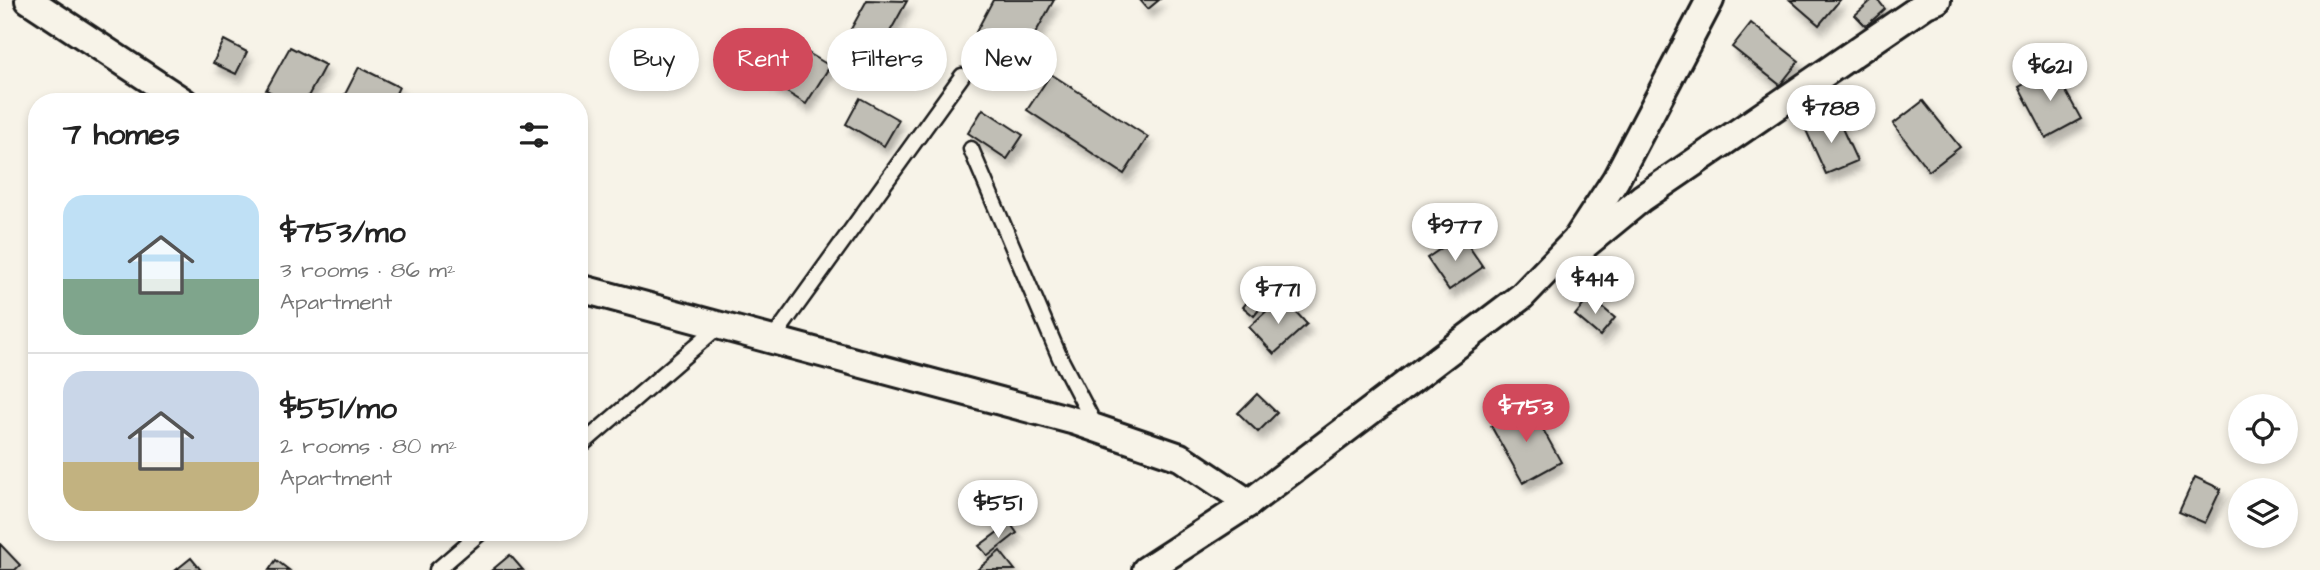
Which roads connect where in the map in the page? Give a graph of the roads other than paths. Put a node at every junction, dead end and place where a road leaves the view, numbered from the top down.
1 (29, 0) edge
2 (1710, 0) edge
3 (1937, 0) edge
4 (961, 77) edge
5 (170, 93) edge
6 (971, 149) dead end
7 (1616, 179) junction
8 (1642, 198) junction
9 (588, 290) edge
10 (1522, 296) junction
11 (719, 326) junction
12 (772, 340) junction
13 (1097, 428) junction
14 (588, 439) edge
15 (1249, 503) junction
16 (471, 541) edge
17 (438, 570) edge
18 (1146, 570) edge

1 - 5 street
2 - 7 street
3 - 8 street
4 - 12 lane
6 - 13 lane
7 - 8 street
7 - 10 street
8 - 10 street
9 - 11 street
10 - 15 street
11 - 12 street
11 - 14 lane
12 - 13 street
13 - 15 street
15 - 18 street
16 - 17 lane

